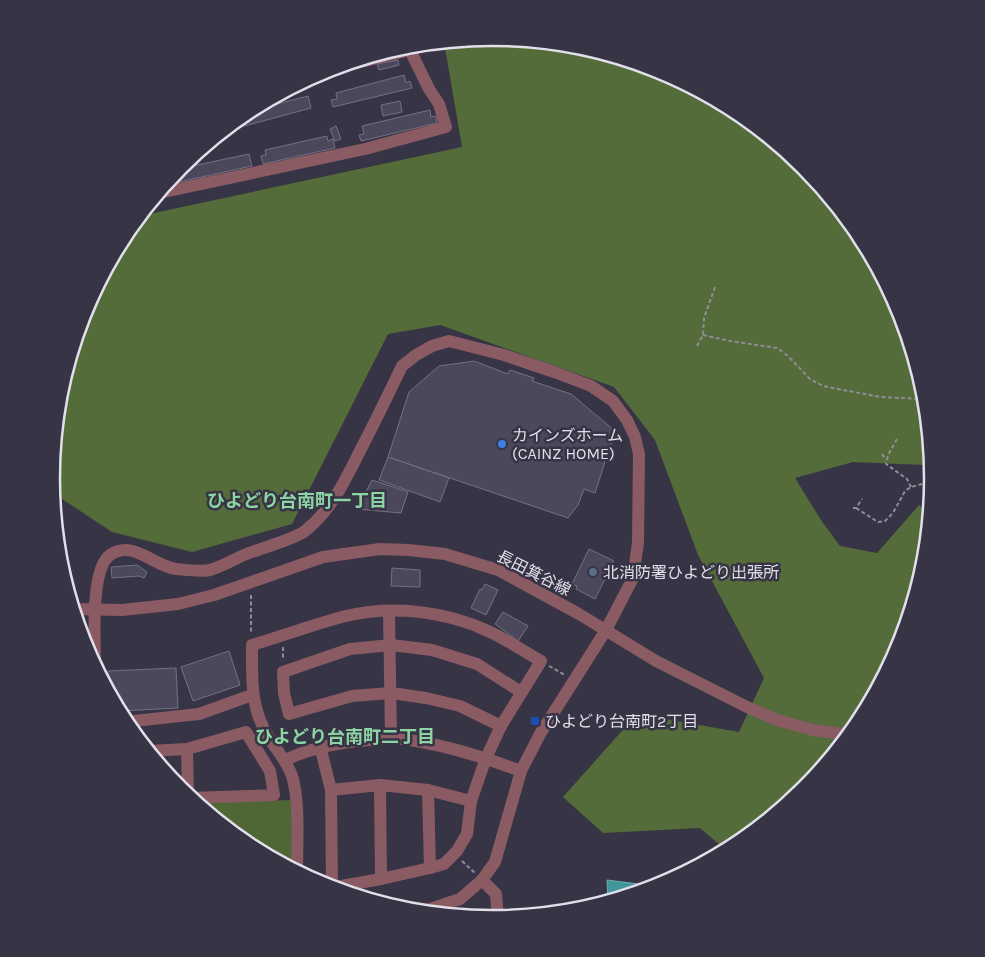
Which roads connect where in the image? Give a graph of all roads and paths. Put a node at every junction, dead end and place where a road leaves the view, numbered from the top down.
1 (412, 54) edge
2 (171, 189) edge
3 (715, 287) dead end
4 (703, 335) junction
5 (697, 346) dead end
6 (917, 400) edge
7 (896, 439) dead end
8 (882, 454) dead end
9 (886, 460) junction
10 (925, 481) edge
11 (911, 487) junction
12 (862, 499) dead end
13 (852, 508) dead end
14 (856, 508) junction
15 (251, 595) dead end
16 (81, 609) edge
17 (94, 611) junction
18 (389, 611) junction
19 (606, 630) junction
20 (282, 636) junction
21 (252, 645) junction
22 (390, 645) junction
23 (95, 648) edge
24 (541, 661) junction
25 (283, 672) junction
26 (574, 681) junction
27 (521, 692) junction
28 (391, 693) junction
29 (252, 695) junction
30 (134, 721) edge
31 (501, 726) junction
32 (841, 734) edge
33 (391, 738) junction
34 (320, 746) junction
35 (187, 749) junction
36 (157, 751) edge
37 (486, 758) junction
38 (285, 760) junction
39 (521, 771) junction
40 (189, 785) edge
41 (380, 785) junction
42 (331, 790) junction
43 (428, 790) junction
44 (200, 797) edge
45 (471, 801) junction
46 (454, 854) junction
47 (297, 864) edge
48 (430, 868) junction
49 (331, 879) edge
50 (381, 879) junction
51 (482, 880) junction
52 (346, 885) edge
53 (436, 907) edge
54 (497, 911) edge

1 - 2 street
3 - 4 path
4 - 5 path
4 - 6 path
7 - 9 path
8 - 9 path
9 - 11 path
10 - 11 path
11 - 14 path
12 - 14 path
13 - 14 path
15 - 21 path
16 - 17 street, 長田箕谷線
17 - 19 street, 長田箕谷線
17 - 19 street
17 - 23 street
18 - 20 street
18 - 22 street
18 - 24 street
19 - 26 street
19 - 32 street, 長田箕谷線
20 - 21 street
20 - 25 path
21 - 29 street
22 - 25 street
22 - 27 street
22 - 28 street
24 - 26 path
24 - 27 street
25 - 28 street
26 - 39 street
27 - 31 street
28 - 31 street
28 - 33 street
29 - 30 street
29 - 38 street
31 - 37 street
33 - 34 street
33 - 37 street
34 - 38 street
34 - 42 street
35 - 36 street
35 - 40 street
35 - 44 street
37 - 39 street
37 - 45 street
38 - 47 street
39 - 51 street
41 - 42 street
41 - 43 street
41 - 50 street
42 - 49 street
43 - 45 street
43 - 48 street
45 - 46 street
46 - 48 street
46 - 51 path
48 - 50 street
50 - 52 street
51 - 53 street
51 - 54 street

